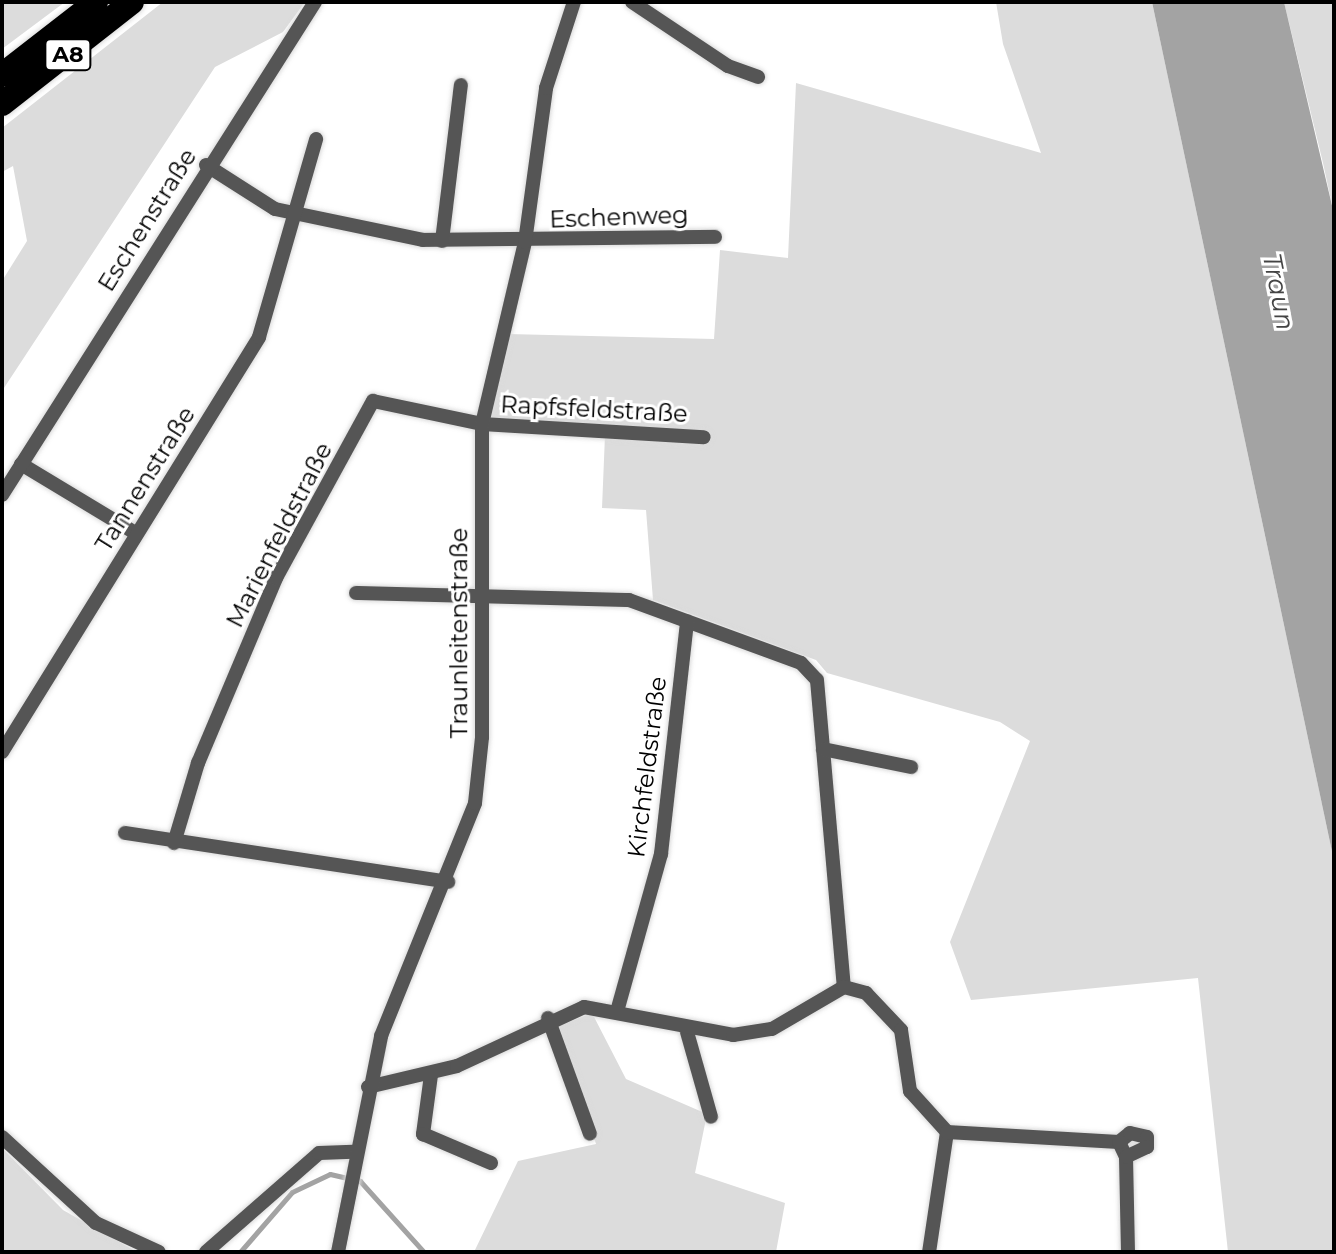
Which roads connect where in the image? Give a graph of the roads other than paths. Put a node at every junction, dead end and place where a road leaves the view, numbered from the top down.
1 (96, 2) edge
2 (132, 2) edge
3 (315, 2) edge
4 (574, 2) edge
5 (632, 2) edge
6 (2, 75) edge
7 (758, 77) dead end
8 (461, 85) dead end
9 (2, 104) edge
10 (316, 139) dead end
11 (206, 165) junction
12 (291, 214) junction
13 (715, 237) dead end
14 (442, 241) junction
15 (525, 242) junction
16 (482, 424) junction
17 (704, 437) dead end
18 (21, 464) junction
19 (2, 495) edge
20 (137, 534) junction
21 (356, 593) dead end
22 (479, 596) junction
23 (687, 621) junction
24 (823, 749) junction
25 (2, 752) edge
26 (911, 767) dead end
27 (125, 833) dead end
28 (174, 843) junction
29 (448, 882) junction
30 (844, 987) junction
31 (618, 1008) junction
32 (548, 1018) junction
33 (687, 1032) junction
34 (431, 1075) junction
35 (368, 1087) junction
36 (711, 1117) dead end
37 (947, 1132) junction
38 (590, 1134) dead end
39 (2, 1137) edge
40 (1119, 1142) junction
41 (1126, 1157) junction
42 (352, 1158) junction
43 (491, 1163) dead end
44 (159, 1252) edge
45 (206, 1252) edge
46 (338, 1252) edge
47 (929, 1252) edge
48 (1128, 1252) edge

1 - 6 highway, A8
2 - 9 highway, A8
3 - 11 street, Eschenstraße
4 - 15 street, Traunleitenstraße
5 - 7 street
8 - 14 street
10 - 12 street, Tannenstraße
11 - 12 street
11 - 18 street, Eschenstraße
12 - 14 street
12 - 20 street, Tannenstraße
13 - 15 street, Eschenweg
14 - 15 street
15 - 16 street, Traunleitenstraße
16 - 17 street, Rapfsfeldstraße
16 - 22 street, Traunleitenstraße
16 - 28 street, Marienfeldstraße
18 - 19 street, Eschenstraße
18 - 20 street
20 - 25 street, Tannenstraße
21 - 22 street
22 - 23 street
22 - 29 street, Traunleitenstraße
23 - 24 street
23 - 31 street, Kirchfeldstraße
24 - 26 street
24 - 30 street
27 - 28 street
28 - 29 street
29 - 35 street, Traunleitenstraße
30 - 33 street
30 - 37 street
31 - 32 street
31 - 33 street
32 - 34 street
32 - 38 street
33 - 36 street
34 - 35 street
34 - 43 street
35 - 42 street, Traunleitenstraße
37 - 40 street
37 - 47 street
39 - 44 street
40 - 41 street
40 - 41 street
41 - 48 street
42 - 45 street
42 - 46 street, Traunleitenstraße

